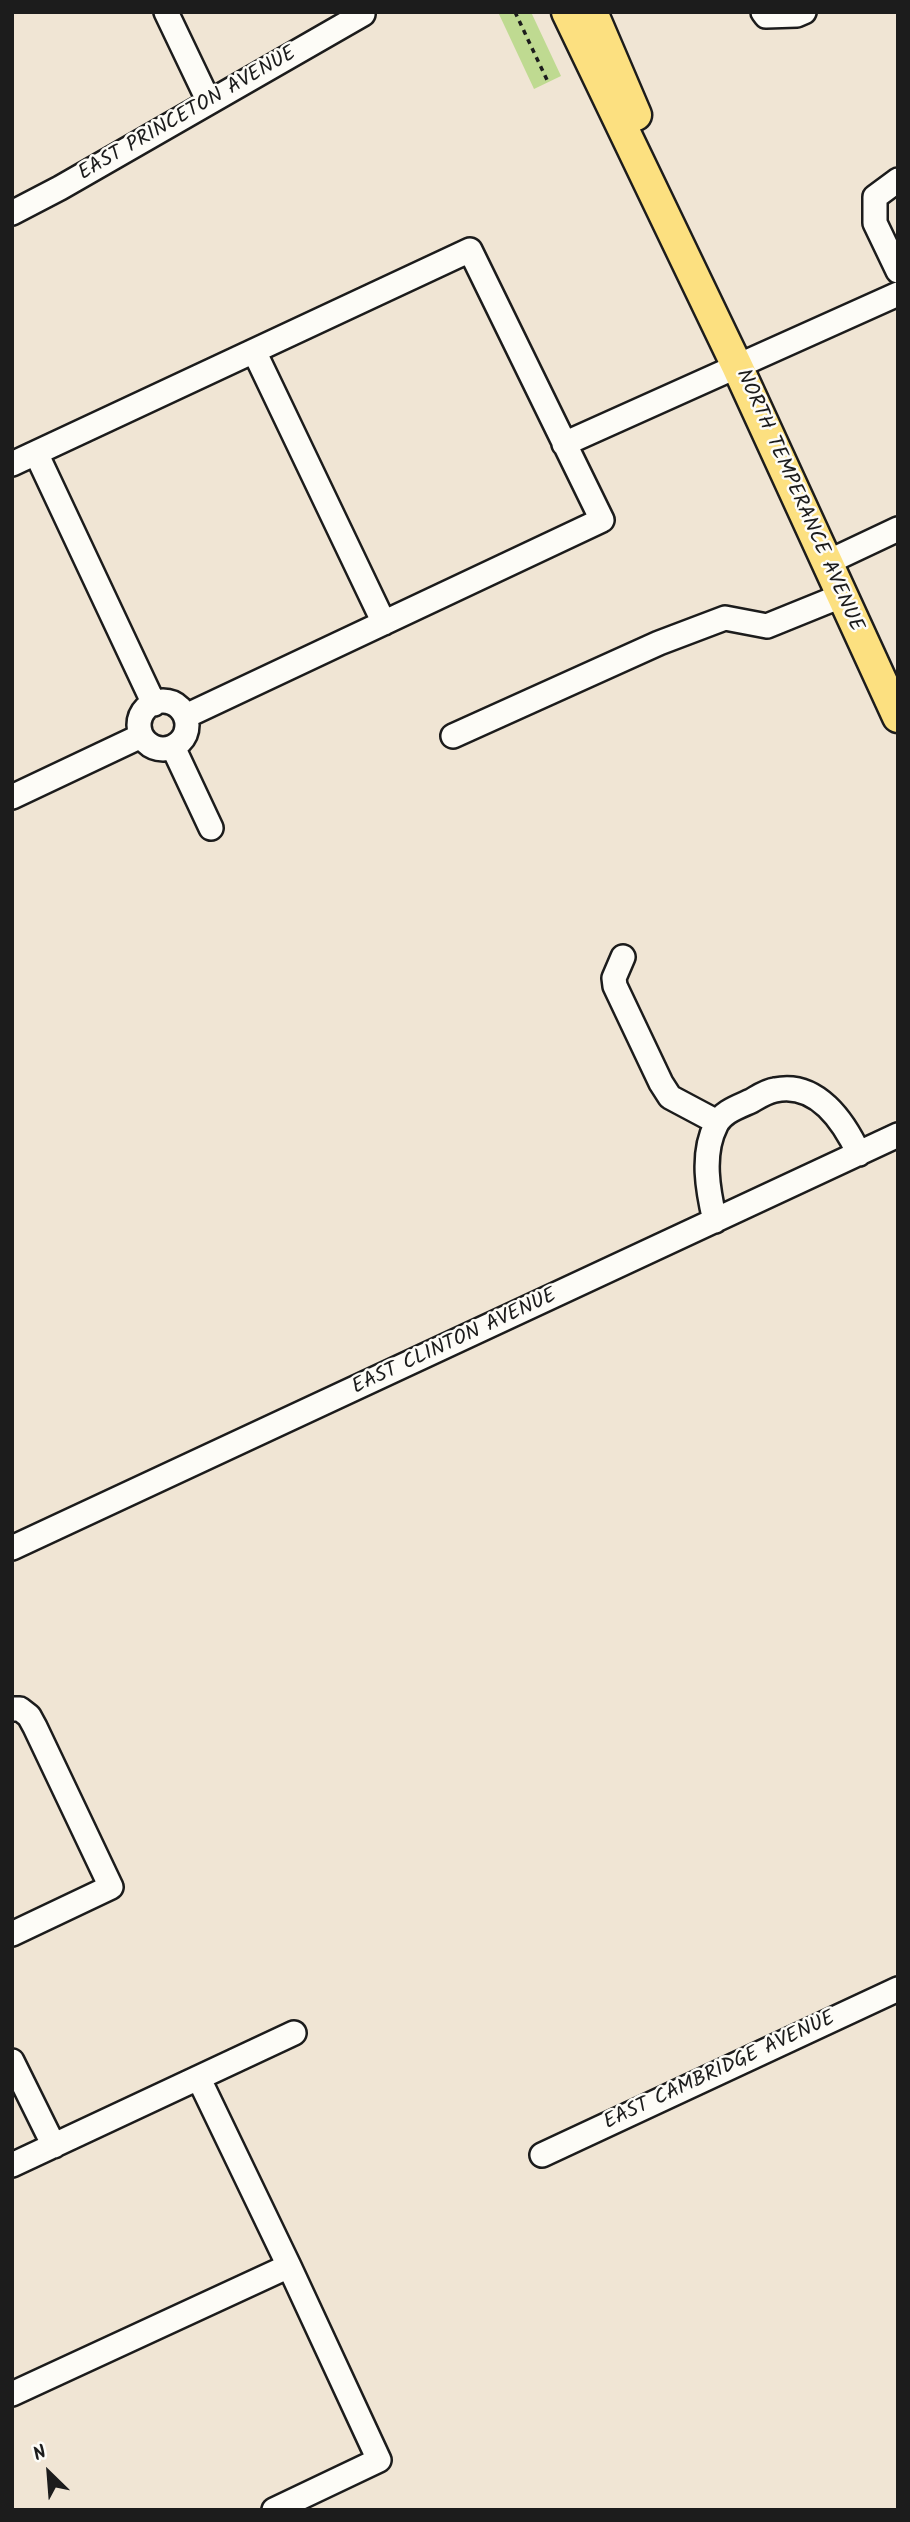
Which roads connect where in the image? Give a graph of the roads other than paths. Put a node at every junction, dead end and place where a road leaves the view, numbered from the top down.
1 (166, 12) edge
2 (567, 12) edge
3 (592, 12) edge
4 (763, 12) edge
5 (804, 12) edge
6 (363, 14) dead end
7 (209, 103) junction
8 (898, 180) edge
9 (12, 213) edge
10 (898, 271) edge
11 (699, 286) junction
12 (898, 294) edge
13 (254, 351) junction
14 (737, 366) junction
15 (564, 444) junction
16 (36, 453) junction
17 (12, 464) edge
18 (898, 529) edge
19 (826, 563) junction
20 (841, 596) junction
21 (384, 623) junction
22 (154, 704) junction
23 (186, 716) junction
24 (898, 717) edge
25 (141, 736) junction
26 (453, 736) dead end
27 (173, 747) junction
28 (12, 797) edge
29 (211, 828) dead end
30 (623, 957) dead end
31 (717, 1122) junction
32 (898, 1135) edge
33 (859, 1154) junction
34 (715, 1221) junction
35 (12, 1548) edge
36 (12, 1709) edge
37 (12, 1934) edge
38 (898, 1989) edge
39 (294, 2033) dead end
40 (12, 2061) edge
41 (199, 2079) junction
42 (54, 2146) junction
43 (542, 2155) dead end
44 (12, 2165) edge
45 (289, 2266) junction
46 (12, 2394) edge
47 (274, 2510) edge

1 - 7 street
2 - 11 main road, NORTH TEMPERANCE AVENUE
3 - 11 main road, NORTH TEMPERANCE AVENUE
4 - 5 street
6 - 7 street, EAST PRINCETON AVENUE
7 - 9 street, EAST PRINCETON AVENUE
8 - 10 street
11 - 14 main road, NORTH TEMPERANCE AVENUE
12 - 14 street
13 - 15 street
13 - 16 street
13 - 21 street
14 - 15 street
14 - 19 main road, NORTH TEMPERANCE AVENUE
15 - 21 street
16 - 17 street
16 - 22 street
18 - 19 street
19 - 20 main road, NORTH TEMPERANCE AVENUE
20 - 24 main road, NORTH TEMPERANCE AVENUE
20 - 26 street
21 - 23 street
22 - 23 street
22 - 25 street
23 - 27 street
25 - 27 street
25 - 28 street
27 - 29 street
30 - 31 street
31 - 33 street
31 - 34 street
32 - 33 street, EAST CLINTON AVENUE
33 - 34 street, EAST CLINTON AVENUE
34 - 35 street, EAST CLINTON AVENUE
36 - 37 street
38 - 43 street, EAST CAMBRIDGE AVENUE
39 - 41 street
40 - 42 street
41 - 42 street
41 - 45 street
42 - 44 street
45 - 46 street
45 - 47 street

